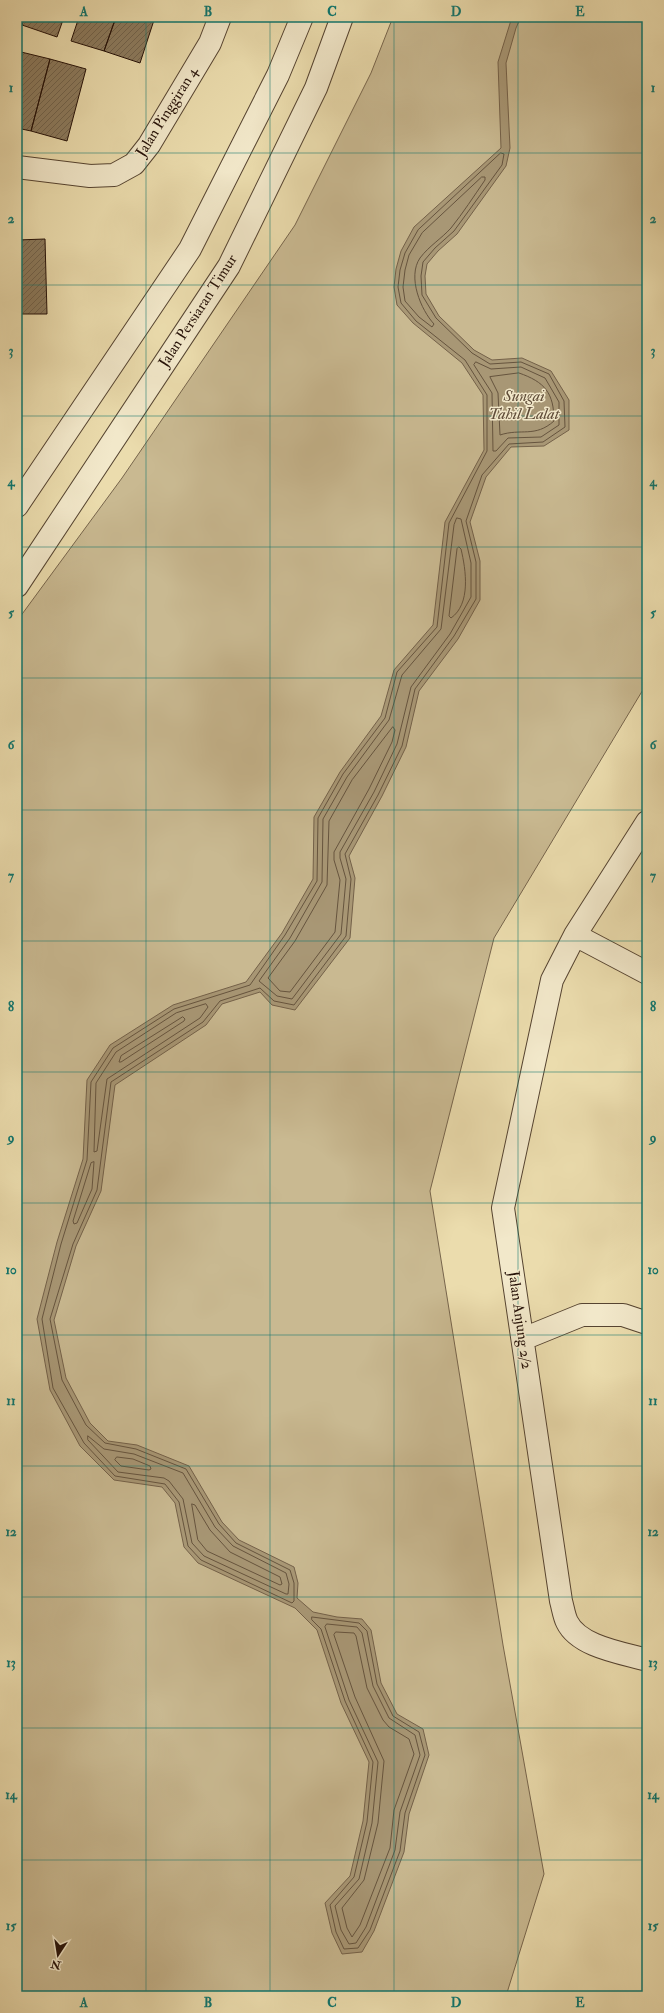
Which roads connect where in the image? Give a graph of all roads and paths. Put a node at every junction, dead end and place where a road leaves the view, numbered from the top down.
1 (220, 17) edge
2 (302, 17) edge
3 (342, 17) edge
4 (17, 167) edge
5 (17, 506) edge
6 (17, 586) edge
7 (647, 822) edge
8 (575, 935) junction
9 (647, 973) edge
10 (647, 1323) edge
11 (523, 1338) junction
12 (647, 1660) edge

1 - 4 street, Jalan Pinggiran 4
2 - 5 street
3 - 6 street, Jalan Persiaran Timur
7 - 8 street, Jalan Anjung 2/2
8 - 9 street
8 - 11 street, Jalan Anjung 2/2
10 - 11 street
11 - 12 street, Jalan Anjung 2/2

